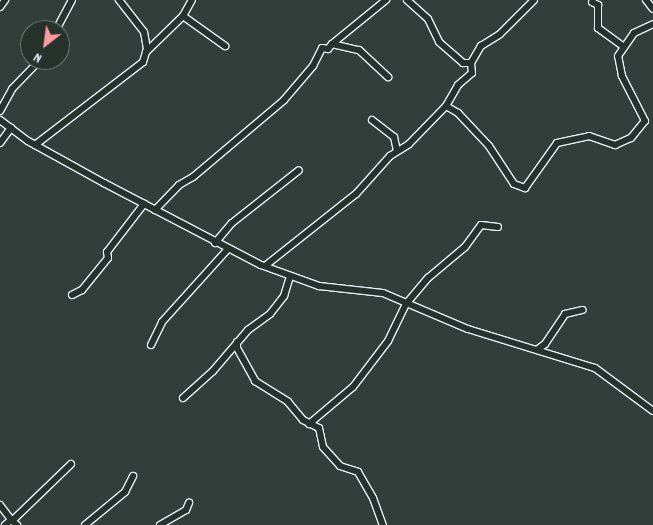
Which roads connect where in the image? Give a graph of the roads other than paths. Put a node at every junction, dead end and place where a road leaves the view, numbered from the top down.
1 (5, 0) edge
2 (72, 0) edge
3 (119, 0) edge
4 (192, 0) edge
5 (386, 0) edge
6 (408, 0) edge
7 (534, 0) edge
8 (646, 0) edge
9 (592, 1) edge
10 (0, 7) edge
11 (653, 9) edge
12 (183, 16) junction
13 (61, 20) edge
14 (653, 24) edge
15 (332, 44) junction
16 (225, 46) dead end
17 (624, 47) junction
18 (146, 52) junction
19 (472, 62) junction
20 (30, 70) edge
21 (388, 77) dead end
22 (446, 106) junction
23 (0, 111) edge
24 (0, 120) edge
25 (372, 120) dead end
26 (11, 128) junction
27 (0, 143) edge
28 (35, 145) junction
29 (397, 151) junction
30 (299, 170) dead end
31 (144, 204) junction
32 (155, 210) junction
33 (498, 227) dead end
34 (214, 243) junction
35 (227, 250) junction
36 (265, 266) junction
37 (290, 276) junction
38 (72, 295) dead end
39 (406, 304) junction
40 (584, 310) dead end
41 (237, 342) junction
42 (151, 345) dead end
43 (537, 350) junction
44 (228, 354) junction
45 (240, 354) junction
46 (183, 398) dead end
47 (653, 411) edge
48 (310, 424) junction
49 (71, 464) dead end
50 (133, 476) dead end
51 (189, 503) dead end
52 (0, 505) edge
53 (15, 523) edge
54 (5, 525) edge
55 (85, 525) edge
56 (160, 525) edge
57 (383, 525) edge

1 - 10 street
2 - 13 street
3 - 18 street
4 - 12 street
5 - 15 street
6 - 19 street
7 - 19 street
8 - 11 street
9 - 17 street
12 - 16 street
12 - 18 street
14 - 17 street
15 - 21 street
15 - 32 street
17 - 22 street
18 - 28 street
19 - 22 street
20 - 23 street
22 - 29 street
24 - 26 street
25 - 29 street
26 - 27 street
26 - 28 street
28 - 31 street
29 - 36 street
30 - 34 street
31 - 32 street
31 - 38 street
32 - 34 street
33 - 39 street
34 - 35 street
35 - 36 street
35 - 42 street
36 - 37 street
37 - 39 street
37 - 41 street
39 - 43 street
39 - 48 street
40 - 43 street
41 - 44 street
41 - 45 street
43 - 47 street
44 - 45 street
44 - 46 street
45 - 48 street
48 - 57 street
49 - 53 street
50 - 55 street
51 - 56 street
52 - 53 street
53 - 54 street

